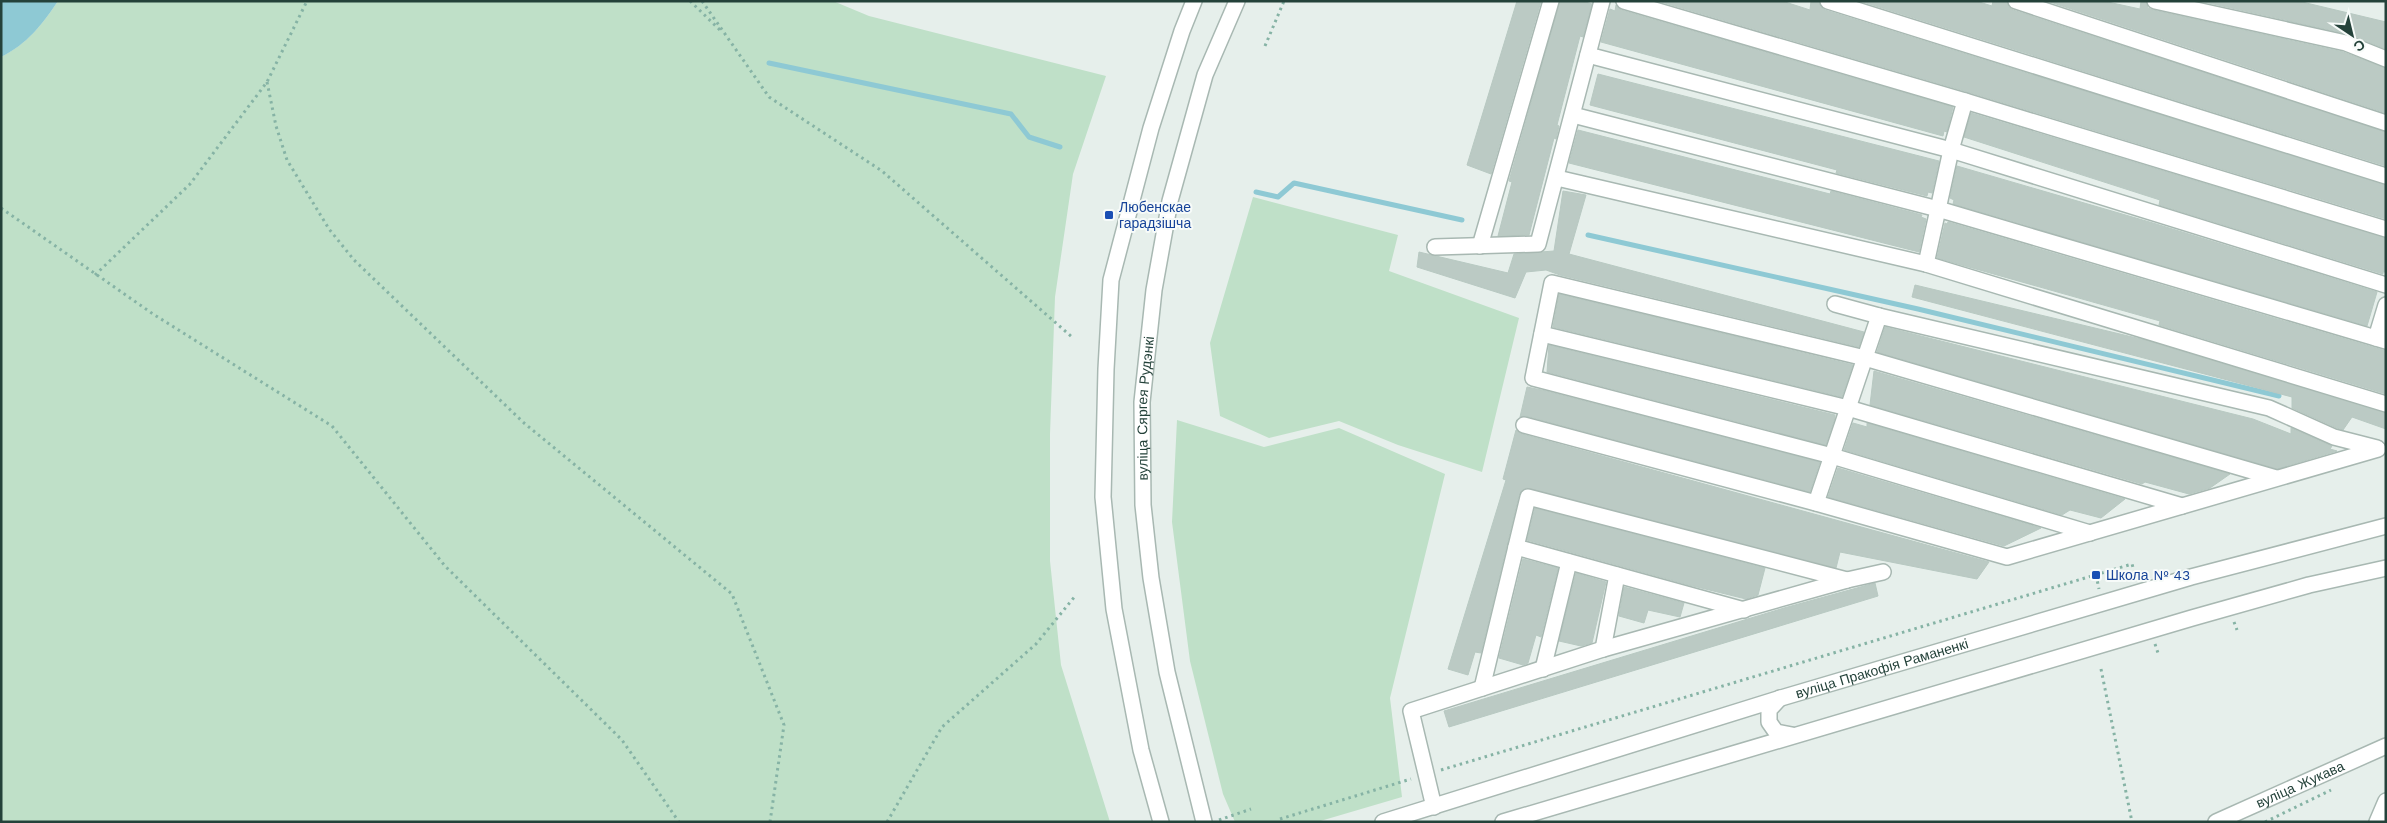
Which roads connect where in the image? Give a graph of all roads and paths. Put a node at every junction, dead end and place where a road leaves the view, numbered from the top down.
1 (307, 1) edge
2 (690, 1) edge
3 (702, 1) edge
4 (1194, 1) edge
5 (1237, 1) edge
6 (1284, 1) edge
7 (1551, 1) edge
8 (1602, 1) edge
9 (1624, 1) edge
10 (1828, 1) edge
11 (2016, 1) edge
12 (2155, 1) edge
13 (726, 36) junction
14 (1265, 46) dead end
15 (1588, 55) junction
16 (2386, 59) edge
17 (267, 82) junction
18 (1965, 101) junction
19 (1573, 116) junction
20 (2386, 123) edge
21 (1951, 150) junction
22 (2386, 176) edge
23 (1556, 178) junction
24 (1, 208) edge
25 (1938, 209) junction
26 (2386, 228) edge
27 (1480, 246) junction
28 (1435, 247) dead end
29 (1926, 264) junction
30 (95, 275) junction
31 (2386, 285) edge
32 (1835, 304) dead end
33 (2386, 305) edge
34 (1879, 316) junction
35 (1542, 334) junction
36 (1072, 337) dead end
37 (2381, 339) edge
38 (1865, 358) junction
39 (2386, 404) edge
40 (1848, 408) junction
41 (1524, 426) dead end
42 (2382, 450) edge
43 (1832, 456) junction
44 (2276, 478) junction
45 (1816, 503) junction
46 (2182, 506) junction
47 (2386, 526) edge
48 (2090, 533) junction
49 (1516, 547) junction
50 (1569, 562) junction
51 (2386, 568) edge
52 (1883, 572) dead end
53 (2135, 574) dead end
54 (1617, 575) junction
55 (1846, 580) junction
56 (1076, 595) dead end
57 (1744, 610) junction
58 (2235, 622) dead end
59 (2237, 630) dead end
60 (1603, 650) junction
61 (1543, 669) junction
62 (2101, 669) dead end
63 (1482, 688) junction
64 (1782, 698) junction
65 (1793, 735) junction
66 (2386, 746) edge
67 (1426, 774) junction
68 (2334, 789) dead end
69 (2386, 801) edge
70 (1434, 807) junction
71 (1251, 809) dead end
72 (2239, 818) edge
73 (1280, 819) dead end
74 (1211, 821) edge
75 (679, 822) edge
76 (770, 822) edge
77 (887, 822) edge
78 (1161, 822) edge
79 (1384, 822) edge
80 (1503, 822) edge
81 (2132, 822) edge
82 (2216, 822) edge
83 (2265, 822) edge
84 (2377, 822) edge

1 - 17 path
2 - 13 path
3 - 13 path
4 - 78 street
5 - 74 street, вуліца Сяргея Рудэнкі
6 - 14 path
7 - 27 street
8 - 15 street
9 - 18 street
10 - 22 street
11 - 20 street
12 - 16 street
13 - 36 path
15 - 19 street
15 - 21 street
17 - 30 path
17 - 76 path
18 - 21 street
18 - 26 street
19 - 23 street
19 - 25 street
21 - 25 street
21 - 31 street
23 - 27 street
23 - 29 street
24 - 30 path
25 - 29 street
25 - 37 street
27 - 28 street
29 - 39 street
30 - 75 path
32 - 34 street
33 - 37 street
34 - 38 street
34 - 42 street
35 - 38 street
35 - 40 street
35 - 43 street
38 - 40 street
38 - 44 street
40 - 43 street
40 - 46 street
41 - 45 street
42 - 44 street
43 - 45 street
43 - 48 street
44 - 46 street
45 - 48 street
46 - 48 street
47 - 64 street, вуліца Пракофія Раманенкі
49 - 50 street
49 - 55 street
49 - 63 street
50 - 54 street
50 - 61 street
51 - 65 street
52 - 55 street
53 - 67 path
54 - 57 street
54 - 60 street
55 - 57 street
56 - 77 path
57 - 60 street
58 - 59 path
60 - 61 street
61 - 63 street
62 - 81 path
63 - 67 street
64 - 65 street
64 - 70 street, вуліца Пракофія Раманенкі
65 - 80 street
66 - 72 street, вуліца Жукава
67 - 70 street
67 - 73 path
68 - 83 path
69 - 84 street
70 - 79 street, вуліца Пракофія Раманенкі
71 - 74 path
72 - 82 street, вуліца Жукава

